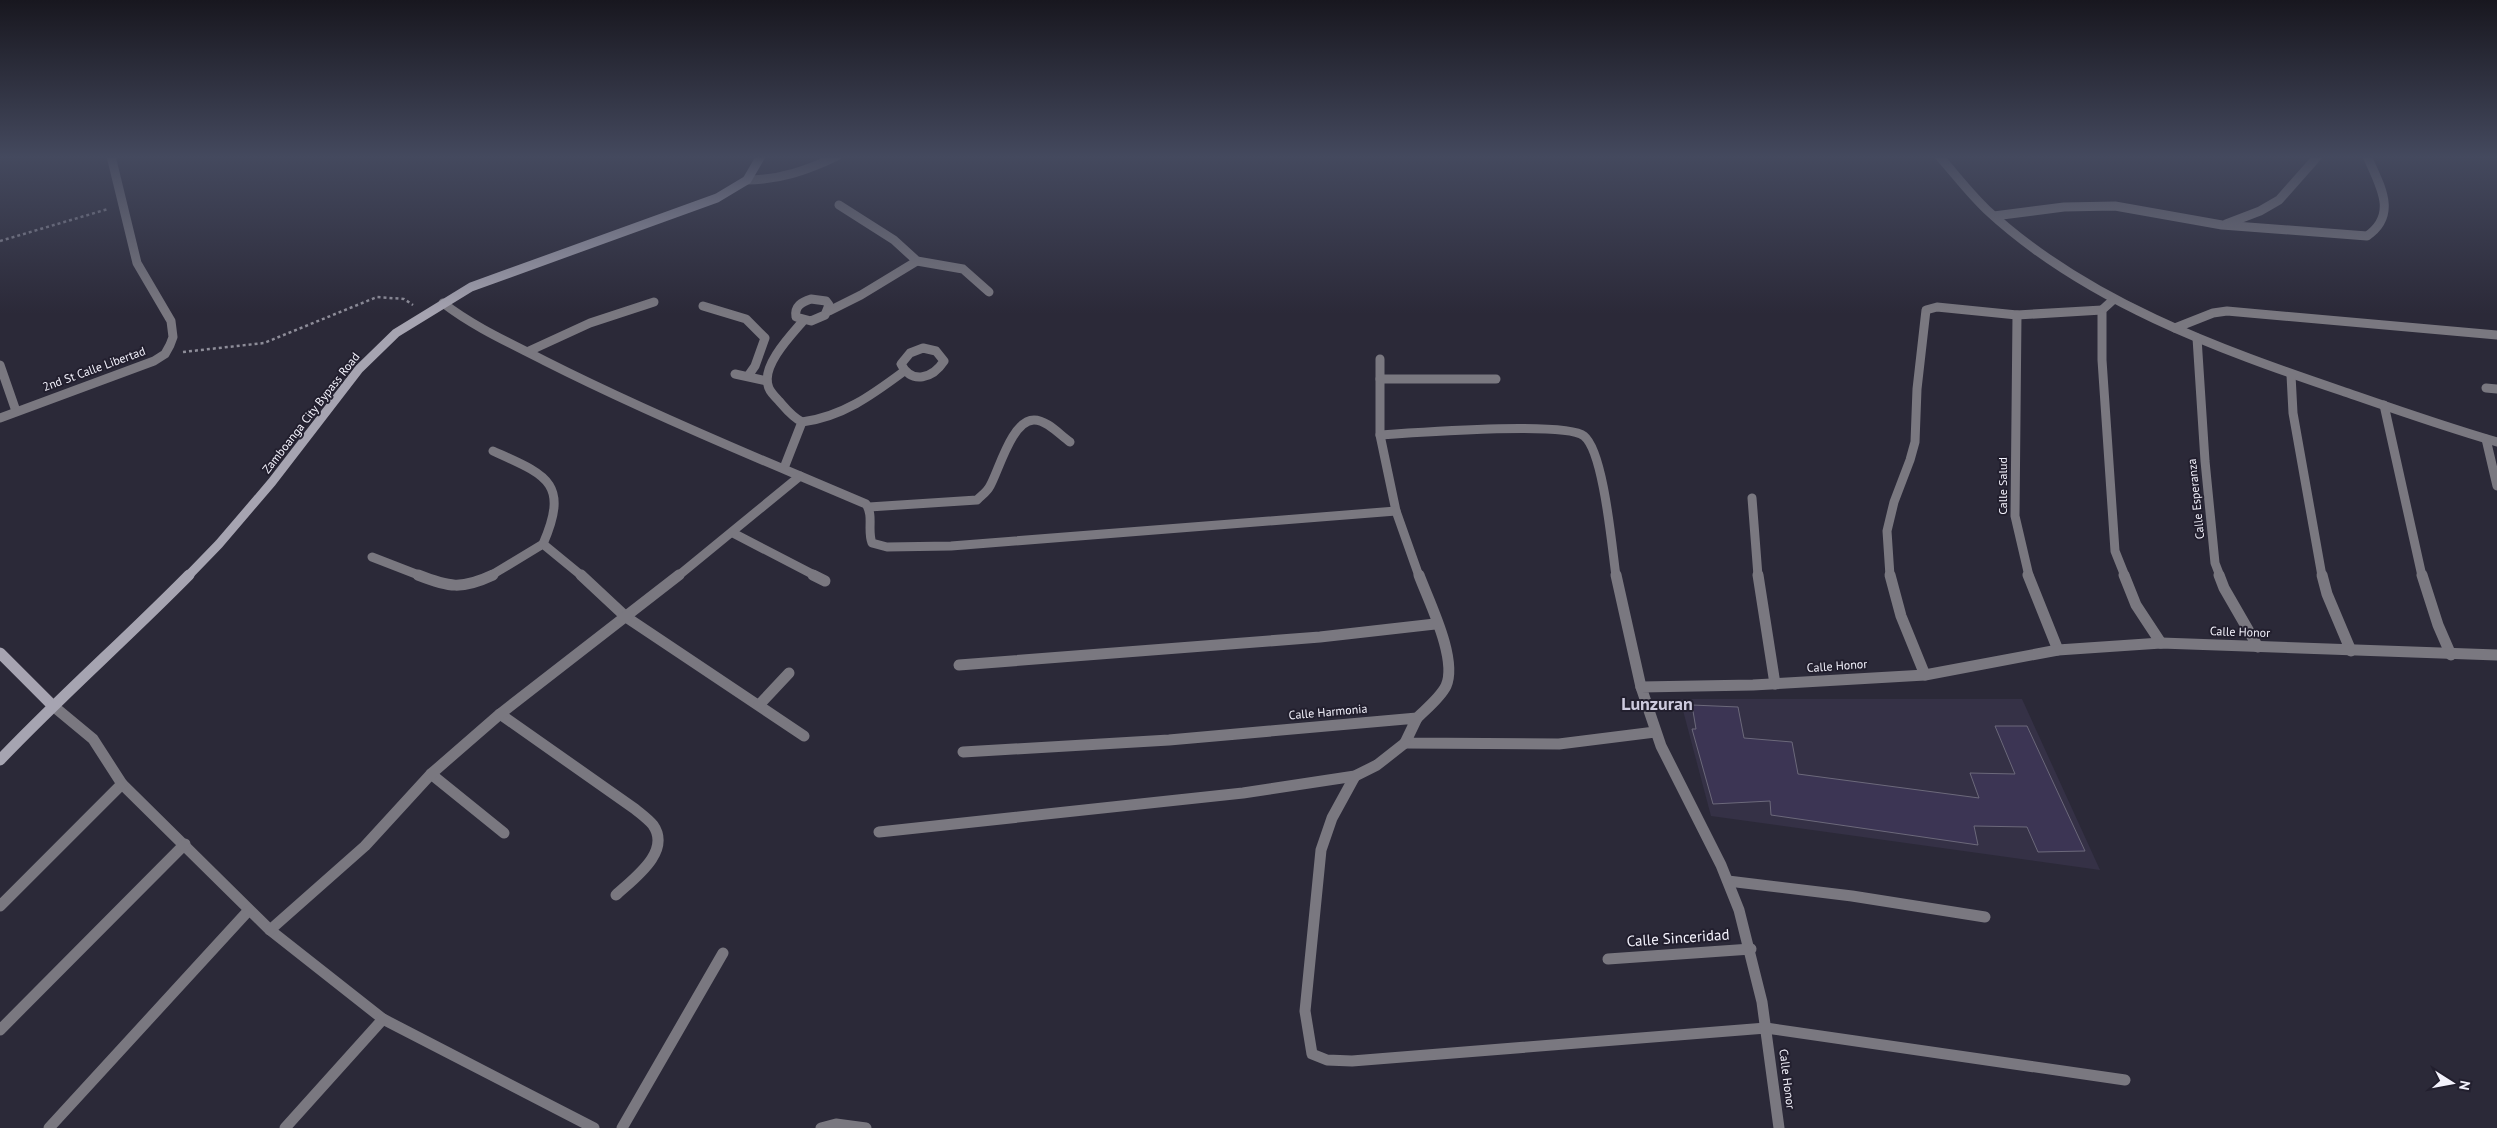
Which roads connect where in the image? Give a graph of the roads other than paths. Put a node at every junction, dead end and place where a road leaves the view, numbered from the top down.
1 (124, 209) edge
2 (688, 209) edge
3 (845, 209) edge
4 (1987, 209) edge
5 (2051, 209) edge
6 (2129, 209) edge
7 (2264, 209) edge
8 (2385, 209) edge
9 (1994, 216) junction
10 (2222, 225) junction
11 (917, 261) junction
12 (990, 292) dead end
13 (2114, 299) junction
14 (654, 302) dead end
15 (443, 303) junction
16 (703, 306) dead end
17 (2102, 310) junction
18 (829, 311) junction
19 (2017, 315) junction
20 (803, 321) junction
21 (2175, 328) junction
22 (2497, 335) edge
23 (2197, 338) junction
24 (529, 351) junction
25 (1380, 359) dead end
26 (0, 365) edge
27 (903, 372) junction
28 (735, 374) dead end
29 (2291, 374) junction
30 (748, 376) junction
31 (1380, 379) junction
32 (1496, 379) dead end
33 (767, 381) junction
34 (2486, 388) dead end
35 (2497, 390) edge
36 (2384, 405) junction
37 (16, 411) junction
38 (0, 418) edge
39 (802, 422) junction
40 (1380, 435) junction
41 (2486, 439) junction
42 (1070, 442) dead end
43 (2497, 442) edge
44 (493, 451) dead end
45 (784, 468) junction
46 (800, 476) junction
47 (2497, 486) edge
48 (1752, 498) dead end
49 (869, 507) junction
50 (1396, 511) junction
51 (733, 533) junction
52 (543, 544) junction
53 (372, 557) dead end
54 (824, 581) dead end
55 (626, 617) junction
56 (1435, 624) junction
57 (2161, 643) junction
58 (2258, 647) junction
59 (2058, 650) junction
60 (2350, 651) junction
61 (0, 653) edge
62 (2451, 655) junction
63 (2497, 656) edge
64 (959, 665) dead end
65 (789, 673) dead end
66 (1925, 675) junction
67 (1775, 684) junction
68 (1641, 687) junction
69 (52, 705) junction
70 (759, 705) junction
71 (500, 714) junction
72 (1416, 718) junction
73 (1655, 732) junction
74 (804, 736) dead end
75 (1405, 743) junction
76 (962, 752) dead end
77 (0, 760) edge
78 (431, 774) junction
79 (1355, 776) junction
80 (122, 784) junction
81 (878, 832) dead end
82 (504, 833) dead end
83 (185, 844) junction
84 (1728, 881) junction
85 (616, 895) dead end
86 (0, 906) edge
87 (249, 910) junction
88 (1985, 918) dead end
89 (270, 930) junction
90 (1751, 949) junction
91 (723, 953) dead end
92 (1608, 959) dead end
93 (383, 1019) junction
94 (1766, 1028) junction
95 (0, 1030) edge
96 (2125, 1080) dead end
97 (49, 1128) edge
98 (285, 1128) edge
99 (594, 1128) edge
100 (622, 1128) edge
101 (821, 1128) edge
102 (866, 1128) edge
103 (1779, 1128) edge

1 - 37 street, 2nd St Calle Libertad
2 - 15 main road, Zamboanga City Bypass Road
3 - 11 street
4 - 9 street
5 - 9 street
6 - 10 street
7 - 10 street
8 - 10 street
9 - 13 street
11 - 12 street
11 - 18 street
13 - 17 street
13 - 21 street
14 - 24 street
15 - 24 street
15 - 69 main road, Zamboanga City Bypass Road
16 - 30 street
17 - 19 street
17 - 57 street
18 - 20 street
18 - 20 street
19 - 59 street, Calle Salud
19 - 66 street
20 - 33 street
21 - 22 street
21 - 23 street
23 - 29 street
23 - 58 street, Calle Esperanza
24 - 45 street
25 - 31 street
26 - 37 street
27 - 27 street
27 - 39 street
28 - 30 street
29 - 36 street
29 - 60 street
30 - 33 street
31 - 32 street
31 - 40 street
33 - 39 street
34 - 35 street
36 - 41 street
36 - 62 street
37 - 38 street, 2nd St Calle Libertad
39 - 45 street
40 - 50 street
40 - 68 street
41 - 43 street
41 - 47 street
42 - 49 street
44 - 52 street
45 - 46 street
46 - 49 street
46 - 51 street
48 - 67 street
49 - 50 street
50 - 56 street
51 - 54 street
51 - 55 street
52 - 53 street
52 - 55 street
55 - 70 street
55 - 71 street
56 - 64 street
56 - 72 street
57 - 58 street, Calle Honor
57 - 59 street, Calle Honor
58 - 60 street, Calle Honor
59 - 66 street, Calle Honor
60 - 62 street, Calle Honor
61 - 69 main road
62 - 63 street, Calle Honor
65 - 70 street
66 - 67 street, Calle Honor
67 - 68 street, Calle Honor
68 - 73 street, Calle Honor
69 - 77 main road, Zamboanga City Bypass Road
69 - 80 street
70 - 74 street
71 - 78 street
71 - 85 street
72 - 75 street
72 - 76 street, Calle Harmonia
73 - 75 street
73 - 84 street, Calle Honor
75 - 79 street
78 - 82 street
78 - 89 street
79 - 81 street
79 - 94 street
80 - 83 street
80 - 86 street
83 - 87 street
83 - 95 street
84 - 88 street
84 - 90 street, Calle Honor
87 - 89 street
87 - 97 street
89 - 93 street
90 - 92 street, Calle Sinceridad
90 - 94 street, Calle Honor
91 - 100 street
93 - 98 street
93 - 99 street
94 - 96 street
94 - 103 street, Calle Honor
101 - 102 street

